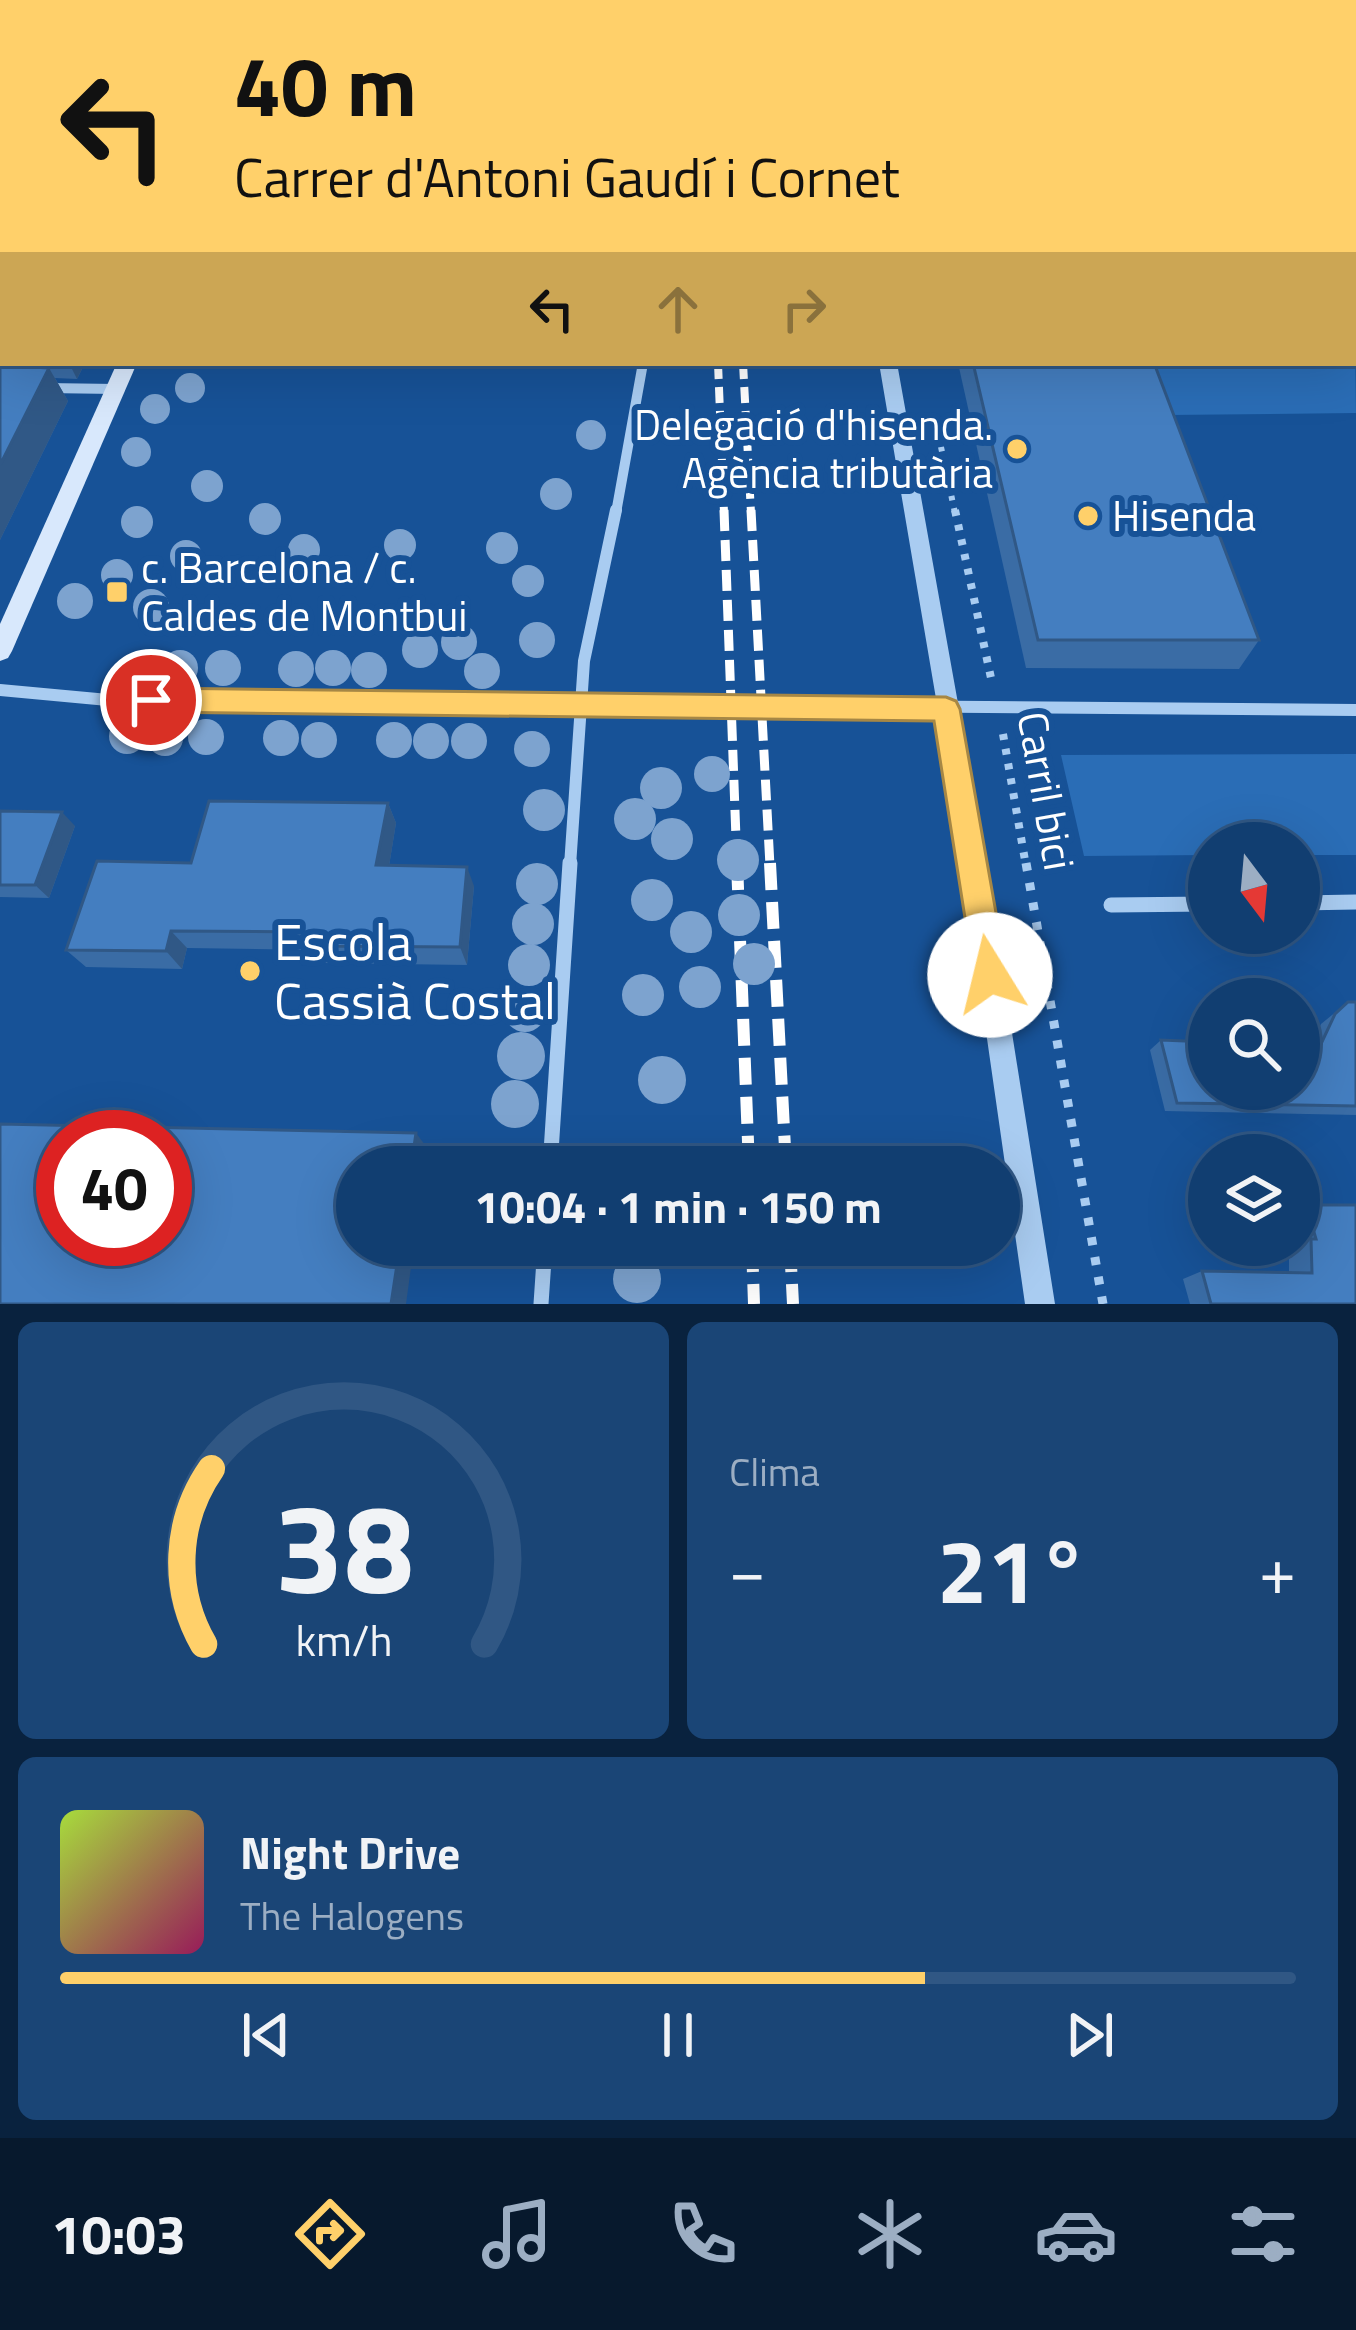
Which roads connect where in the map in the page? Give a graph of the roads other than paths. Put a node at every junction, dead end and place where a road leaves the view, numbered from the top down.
1 (126, 366) edge
2 (643, 366) edge
3 (889, 366) edge
4 (37, 388) edge
5 (116, 389) junction
6 (0, 651) edge
7 (0, 690) edge
8 (579, 704) junction
9 (946, 709) junction
10 (1356, 710) edge
11 (1356, 902) edge
12 (1320, 903) edge
13 (1188, 904) edge
14 (1111, 905) dead end
15 (551, 1146) edge
16 (544, 1266) edge
17 (541, 1304) edge
18 (1040, 1304) edge

1 - 5 main road
2 - 8 street
3 - 9 street
4 - 5 street
5 - 6 main road
7 - 8 street
8 - 9 street
8 - 15 street
9 - 10 street
9 - 18 street
11 - 12 street
13 - 14 street
16 - 17 street

